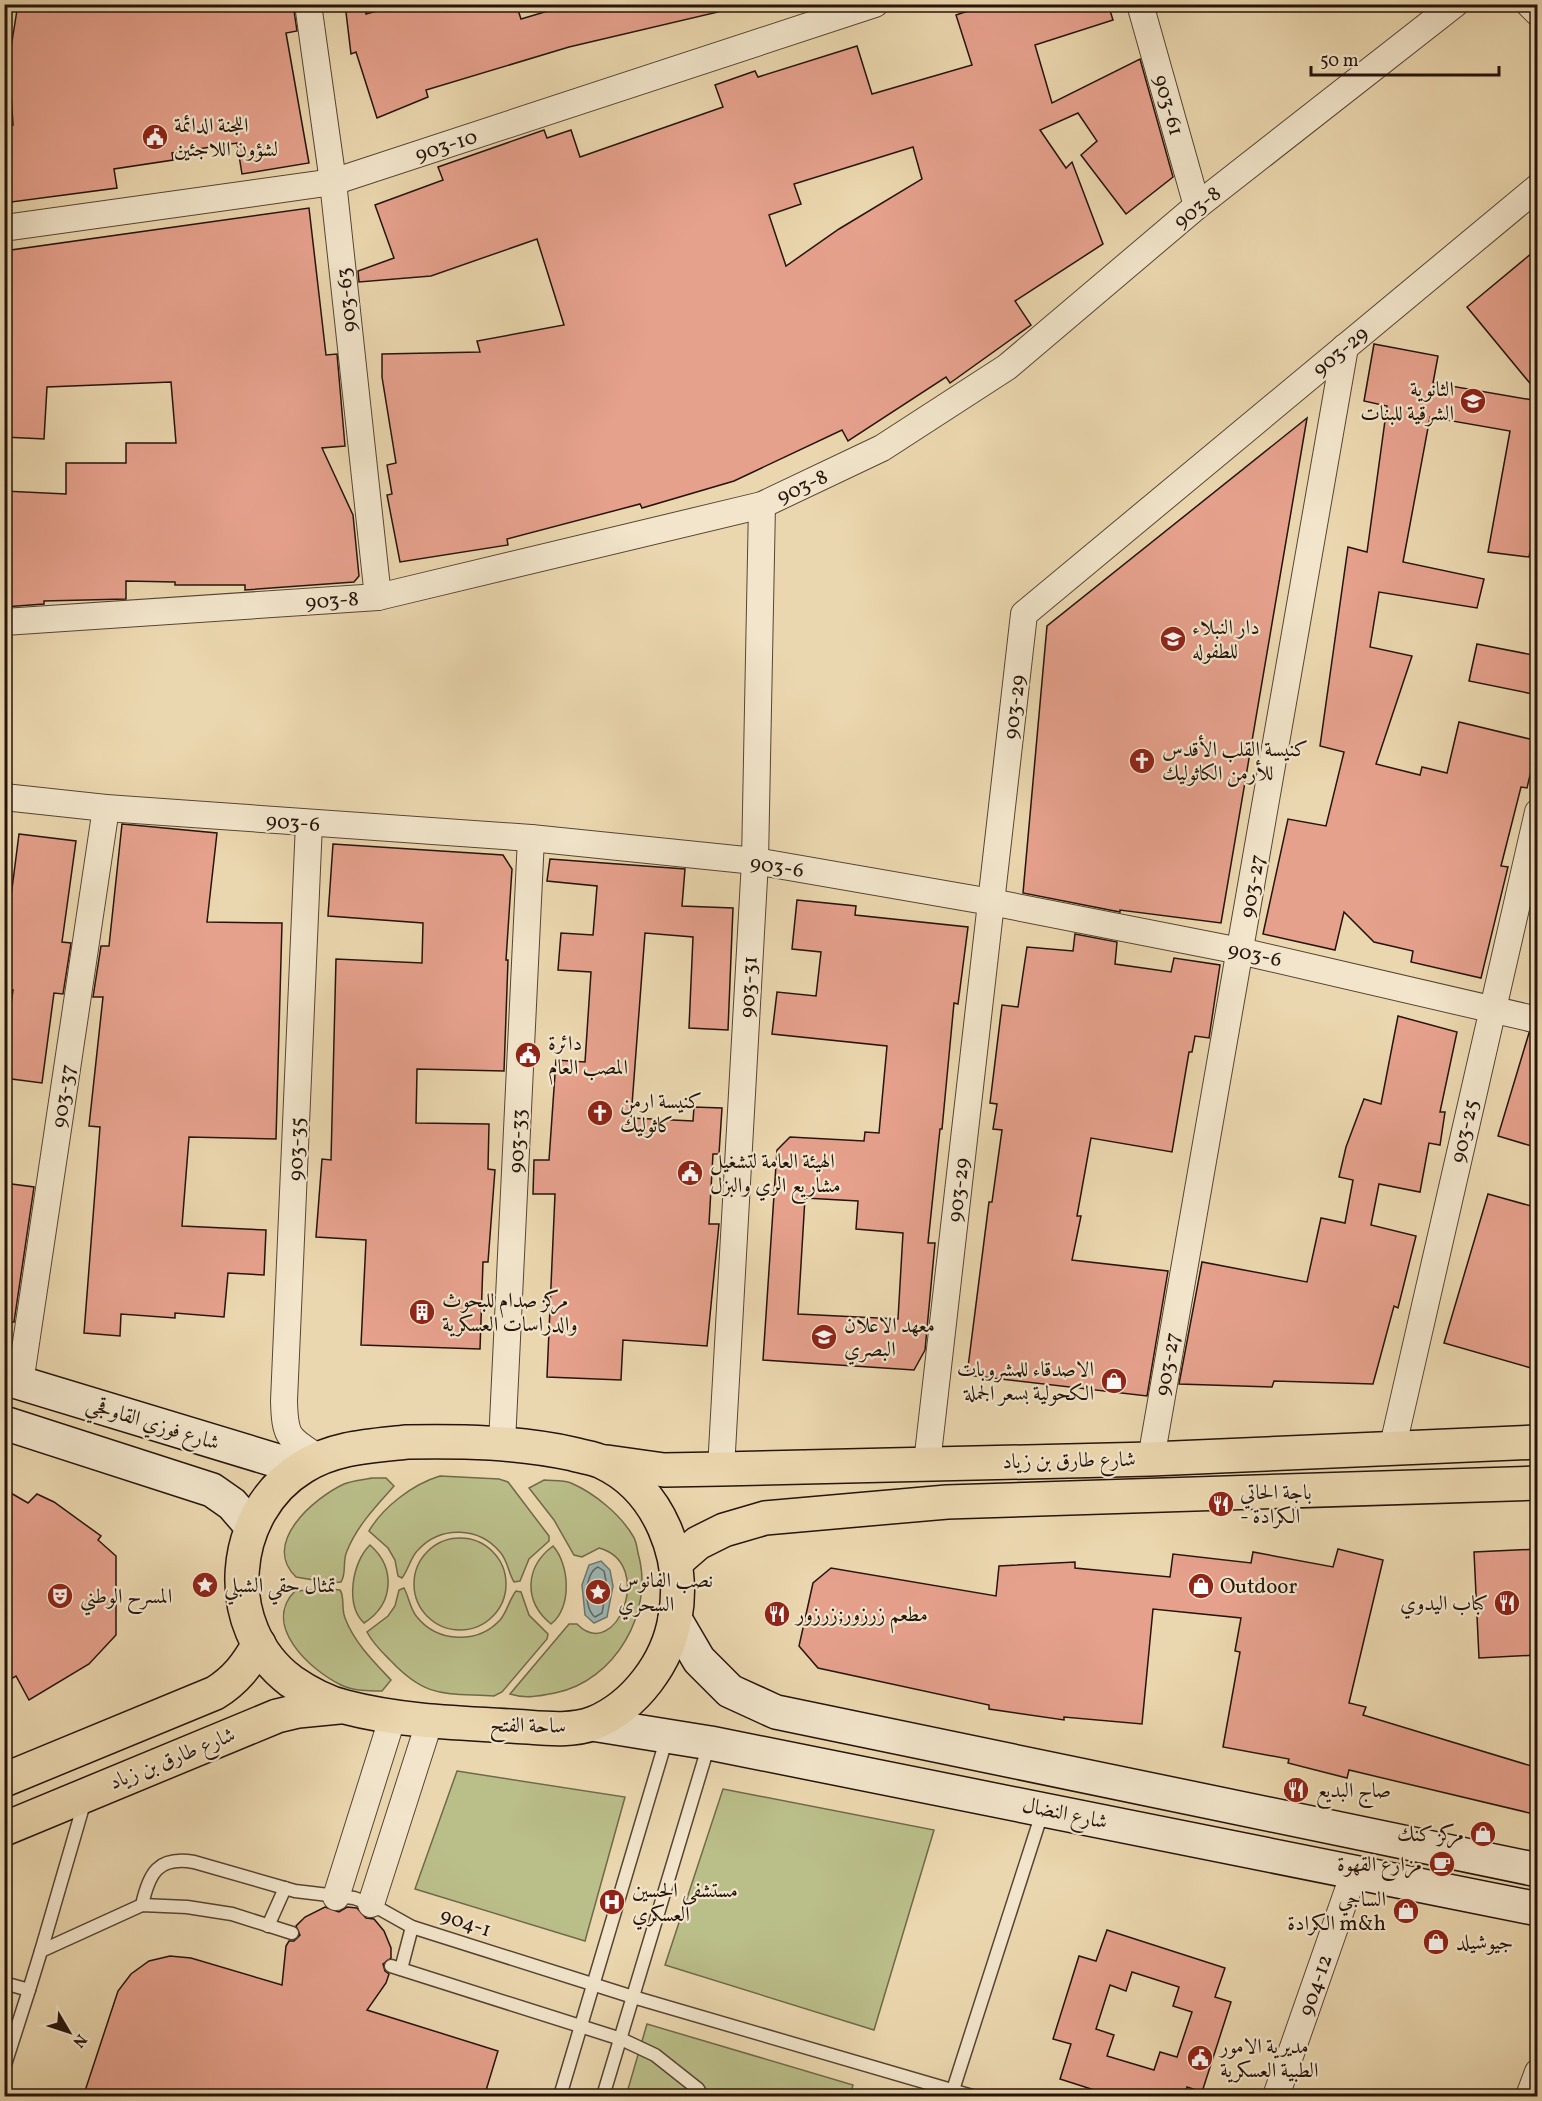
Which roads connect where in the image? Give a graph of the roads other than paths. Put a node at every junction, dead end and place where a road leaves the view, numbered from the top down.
1 (308, 4) edge
2 (874, 4) edge
3 (1140, 4) edge
4 (1455, 4) edge
5 (1529, 4) edge
6 (1538, 14) edge
7 (333, 182) junction
8 (1538, 187) edge
9 (1197, 206) junction
10 (4, 228) edge
11 (1345, 347) junction
12 (762, 505) junction
13 (378, 597) junction
14 (4, 621) edge
15 (4, 797) edge
16 (106, 808) junction
17 (1538, 813) edge
18 (309, 823) junction
19 (531, 838) junction
20 (755, 861) junction
21 (991, 902) junction
22 (1240, 951) junction
23 (1492, 1008) junction
24 (1538, 1020) edge
25 (12, 1381) edge
26 (4, 1423) edge
27 (1538, 1442) edge
28 (502, 1443) junction
29 (1392, 1450) junction
30 (1151, 1459) junction
31 (601, 1461) junction
32 (310, 1463) junction
33 (927, 1463) junction
34 (721, 1468) junction
35 (1538, 1483) edge
36 (252, 1527) junction
37 (676, 1562) junction
38 (675, 1619) junction
39 (259, 1644) junction
40 (344, 1707) junction
41 (393, 1716) junction
42 (430, 1720) junction
43 (592, 1724) junction
44 (667, 1736) junction
45 (710, 1743) junction
46 (4, 1780) edge
47 (87, 1793) junction
48 (1044, 1809) junction
49 (4, 1829) edge
50 (1538, 1870) edge
51 (1354, 1873) junction
52 (285, 1888) junction
53 (336, 1897) junction
54 (371, 1904) junction
55 (142, 1905) junction
56 (1538, 1909) edge
57 (268, 1926) junction
58 (412, 1927) junction
59 (292, 1934) dead end
60 (40, 1951) junction
61 (4, 1983) edge
62 (593, 1984) junction
63 (29, 1990) junction
64 (633, 1996) junction
65 (580, 2026) junction
66 (621, 2039) junction
67 (5, 2062) edge
68 (1538, 2072) edge
69 (951, 2094) edge
70 (560, 2097) edge
71 (603, 2097) edge
72 (702, 2097) edge
73 (972, 2097) edge
74 (1276, 2097) edge
75 (1529, 2097) edge

1 - 7 street, 903-63
2 - 7 street, 903-10
3 - 9 street, 903-61
4 - 9 street, 903-8
5 - 6 street
7 - 10 street, 903-10
7 - 13 street, 903-63
8 - 11 street, 903-29
9 - 12 street, 903-8
11 - 21 street, 903-29
11 - 22 street, 903-27
12 - 13 street, 903-8
12 - 20 street, 903-31
13 - 14 street, 903-8
15 - 16 street, 903-6
16 - 18 street, 903-6
16 - 25 street, 903-37
17 - 23 street, 903-25
18 - 19 street, 903-6
18 - 32 street, 903-35
19 - 20 street, 903-6
19 - 28 street, 903-33
20 - 21 street, 903-6
20 - 34 street, 903-31
21 - 22 street, 903-6
21 - 33 street, 903-29
22 - 23 street, 903-6
22 - 30 street, 903-27
23 - 24 street, 903-6
23 - 29 street, 903-25
25 - 32 main road, شارع فوزي القاوقجي
26 - 36 main road, شارع فوزي القاوقجي
27 - 29 main road, شارع طارق بن زياد
28 - 31 main road, ساحة الفتح
28 - 32 main road, ساحة الفتح
29 - 30 main road, شارع طارق بن زياد
30 - 33 main road, شارع طارق بن زياد
31 - 34 main road, شارع طارق بن زياد
31 - 37 main road, ساحة الفتح
32 - 36 main road, ساحة الفتح
33 - 34 main road, شارع طارق بن زياد
35 - 37 main road, شارع طارق بن زياد
36 - 39 main road, ساحة الفتح
37 - 38 main road, ساحة الفتح
38 - 43 main road, ساحة الفتح
38 - 50 main road, شارع النضال
39 - 40 main road, ساحة الفتح
39 - 46 main road, شارع طارق بن زياد
40 - 41 main road, ساحة الفتح
40 - 47 main road, شارع طارق بن زياد
41 - 42 main road, ساحة الفتح
41 - 53 street
42 - 43 main road, ساحة الفتح
42 - 54 street
43 - 44 main road, شارع النضال
44 - 45 main road, شارع النضال
44 - 62 lane
45 - 48 main road, شارع النضال
45 - 64 lane
47 - 49 main road, شارع طارق بن زياد
47 - 60 lane
48 - 51 main road, شارع النضال
48 - 69 lane
51 - 56 main road, شارع النضال
51 - 74 street, 904-12
52 - 53 lane, 904-1
52 - 55 lane, 904-1
52 - 57 lane
53 - 54 lane, 904-1
54 - 58 lane, 904-1
55 - 57 lane
55 - 60 lane
57 - 59 lane
58 - 62 lane, 904-1
58 - 65 lane
60 - 63 lane
61 - 63 lane
62 - 64 lane, 904-1
62 - 65 lane
63 - 67 lane
64 - 66 lane
64 - 69 lane, 904-1
65 - 66 lane
65 - 70 lane
66 - 71 lane
66 - 72 lane
68 - 75 street
69 - 73 lane, 904-1

